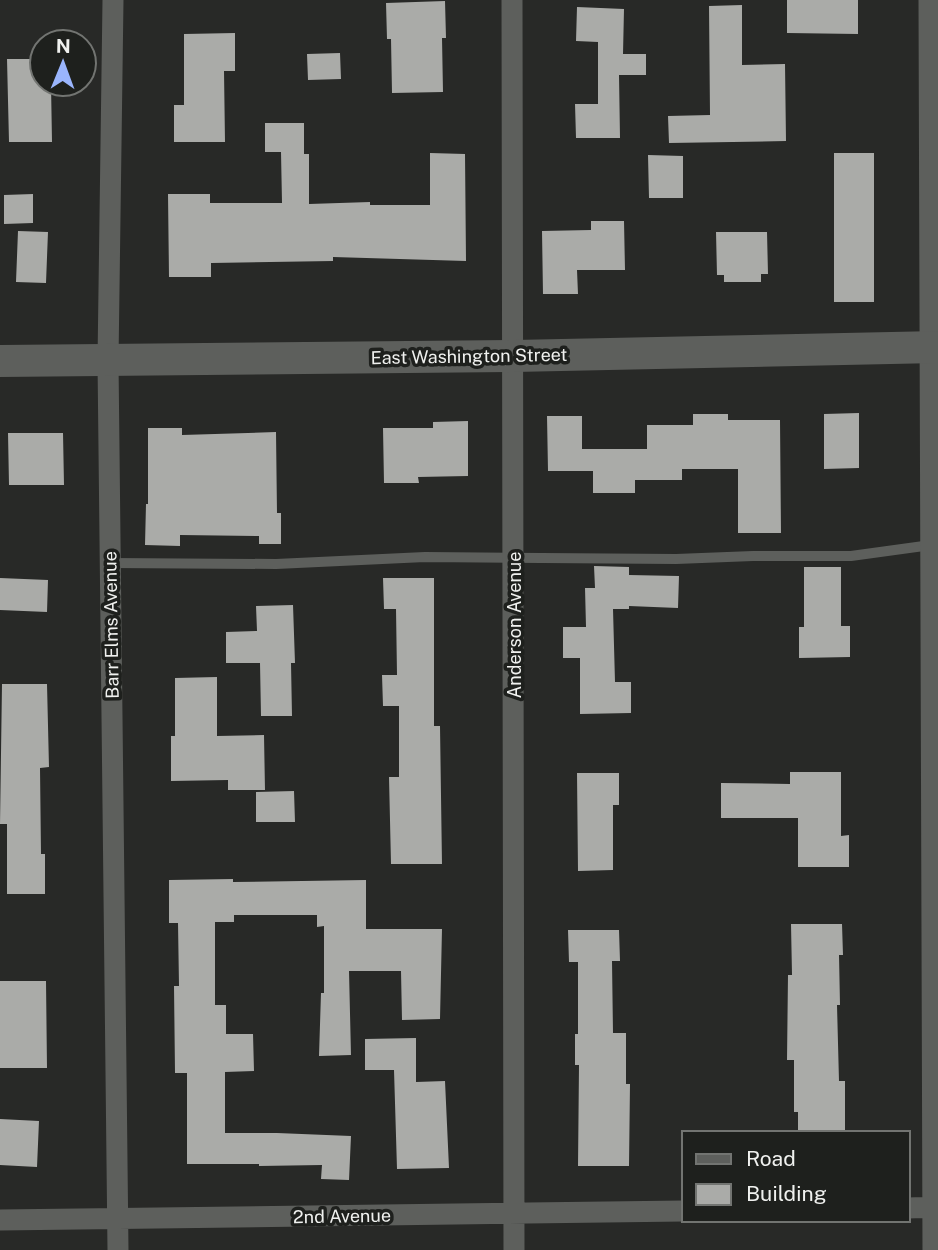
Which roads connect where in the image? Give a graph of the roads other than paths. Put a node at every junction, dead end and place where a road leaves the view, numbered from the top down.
1 (113, 0) edge
2 (512, 0) edge
3 (929, 0) edge
4 (934, 229) edge
5 (934, 347) edge
6 (514, 356) junction
7 (0, 361) edge
8 (108, 361) junction
9 (934, 448) edge
10 (933, 549) edge
11 (514, 558) junction
12 (111, 563) junction
13 (936, 1207) edge
14 (910, 1208) edge
15 (682, 1211) edge
16 (513, 1213) junction
17 (0, 1220) edge
18 (118, 1220) junction
19 (118, 1250) edge
20 (514, 1250) edge
21 (933, 1250) edge

1 - 8 street, Barr Elms Avenue
2 - 6 street, Anderson Avenue
3 - 4 street
4 - 5 street
5 - 6 street, East Washington Street
5 - 9 street
6 - 8 street, East Washington Street
6 - 11 street, Anderson Avenue
7 - 8 street, East Washington Street
8 - 12 street, Barr Elms Avenue
9 - 10 street
10 - 11 lane
10 - 13 street
11 - 12 lane
11 - 16 street, Anderson Avenue
12 - 18 street, Barr Elms Avenue
13 - 14 street
13 - 21 street
15 - 16 street, 2nd Avenue
16 - 18 street, 2nd Avenue
16 - 20 street, Anderson Avenue
17 - 18 street, 2nd Avenue
18 - 19 street, Barr Elms Avenue

